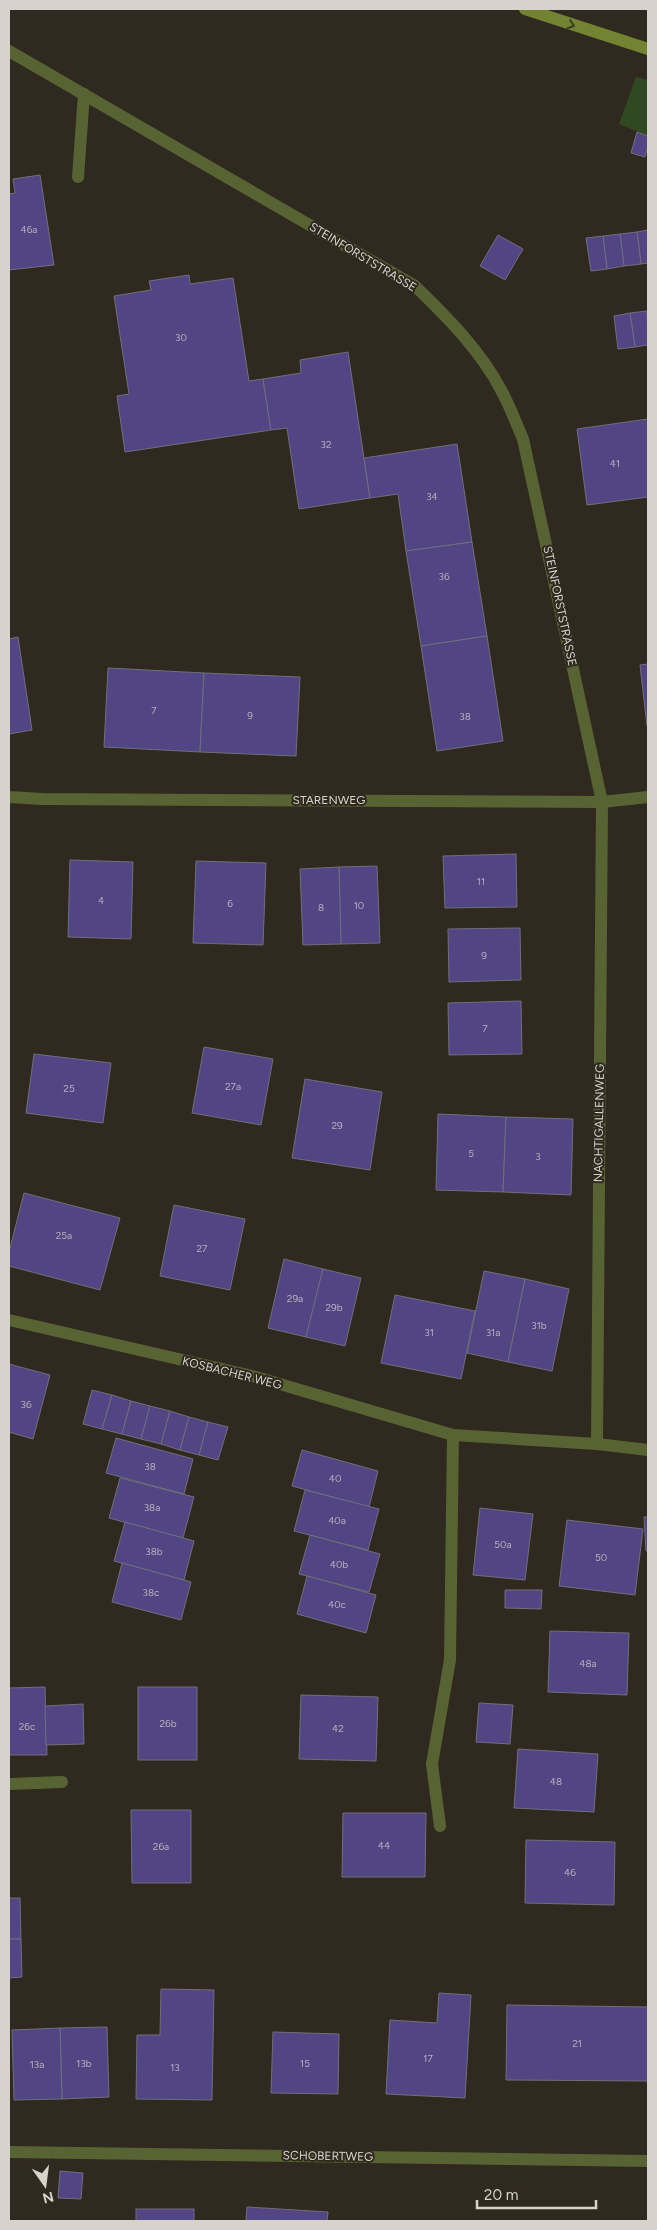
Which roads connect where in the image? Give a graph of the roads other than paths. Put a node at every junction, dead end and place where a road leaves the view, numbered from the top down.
1 (525, 9) edge
2 (648, 49) edge
3 (9, 51) edge
4 (84, 94) junction
5 (78, 177) dead end
6 (9, 797) edge
7 (648, 797) edge
8 (602, 802) junction
9 (9, 1320) edge
10 (453, 1435) junction
11 (597, 1444) junction
12 (648, 1450) edge
13 (62, 1782) dead end
14 (9, 1784) edge
15 (440, 1826) dead end
16 (9, 2152) edge
17 (648, 2161) edge

1 -> 2 street
3 - 4 street, STEINFORSTSTRASSE
4 - 5 street
4 - 8 street, STEINFORSTSTRASSE
6 - 8 street, STARENWEG
7 - 8 street, STARENWEG
8 - 11 street, NACHTIGALLENWEG
9 - 10 street, KOSBACHER WEG
10 - 11 street, KOSBACHER WEG
10 - 15 street
11 - 12 street, KOSBACHER WEG
13 - 14 street
16 - 17 street, SCHOBERTWEG

